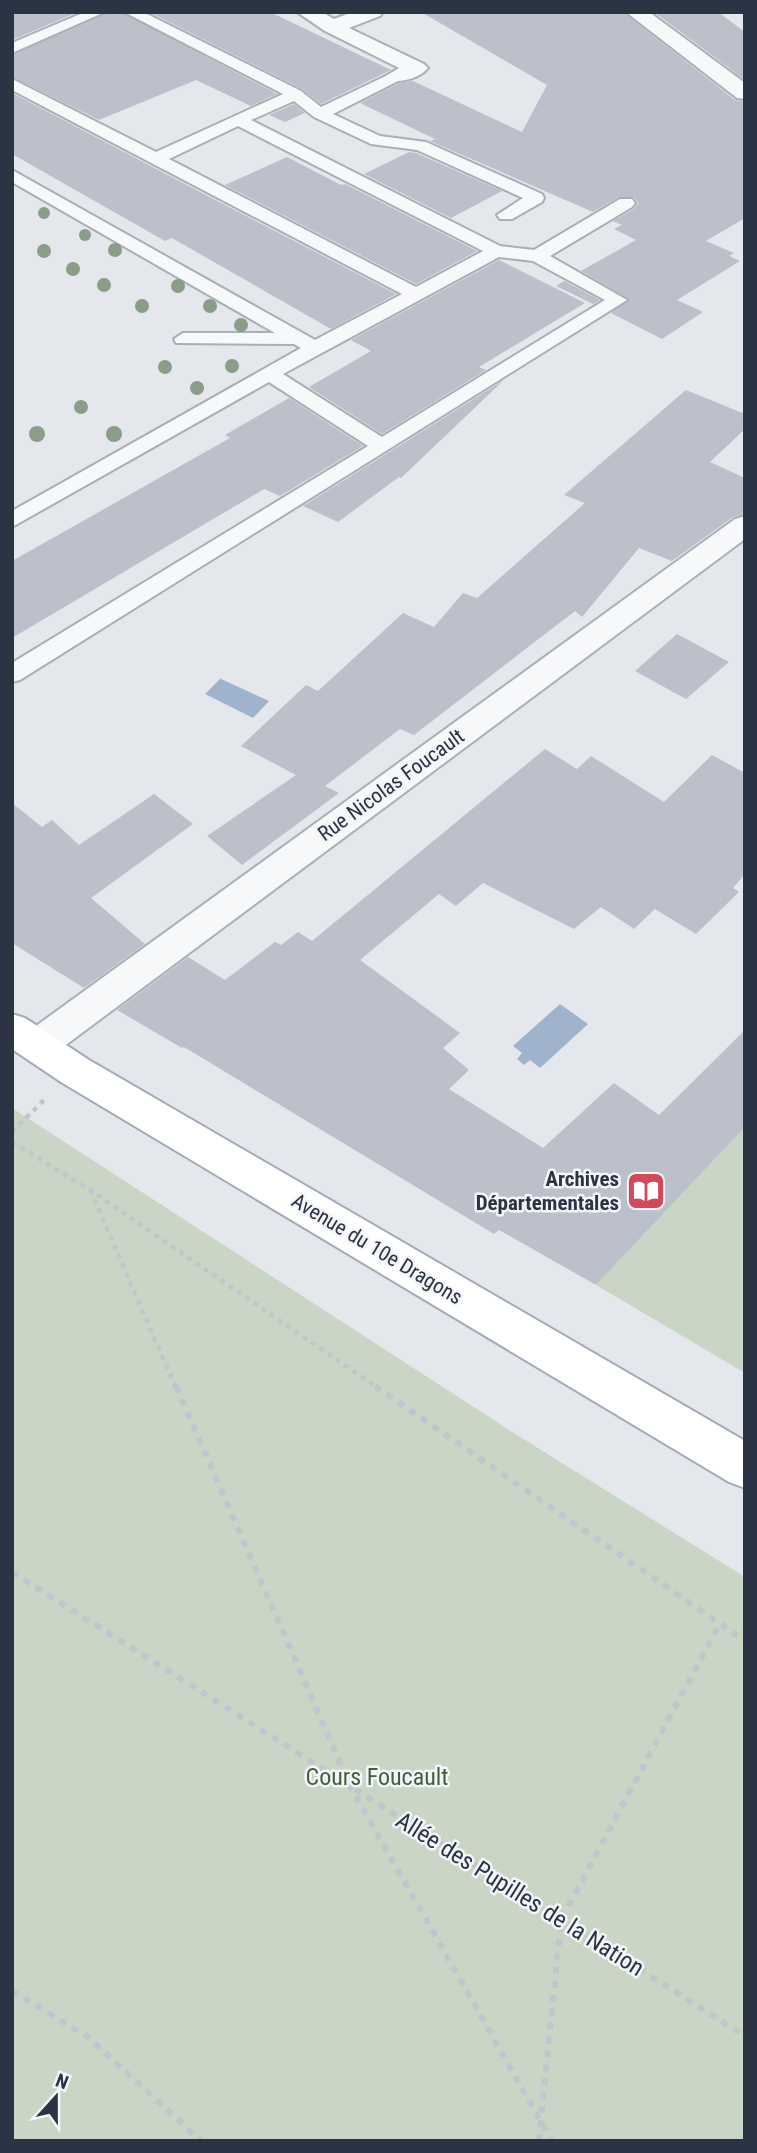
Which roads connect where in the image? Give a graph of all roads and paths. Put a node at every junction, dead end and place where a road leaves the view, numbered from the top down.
1 (98, 12) edge
2 (131, 12) edge
3 (307, 12) edge
4 (373, 12) edge
5 (636, 12) edge
6 (331, 27) junction
7 (12, 49) edge
8 (397, 76) joint
9 (12, 84) edge
10 (745, 93) edge
11 (295, 94) junction
12 (320, 114) junction
13 (240, 121) junction
14 (155, 159) junction
15 (12, 175) edge
16 (626, 203) dead end
17 (506, 215) dead end
18 (496, 251) junction
19 (537, 256) junction
20 (416, 294) junction
21 (296, 338) junction
22 (183, 339) dead end
23 (315, 348) junction
24 (270, 374) junction
25 (382, 446) junction
26 (12, 520) edge
27 (745, 525) edge
28 (12, 674) edge
29 (25, 1037) edge
30 (12, 1142) edge
31 (90, 1190) junction
32 (745, 1466) edge
33 (12, 1572) edge
34 (719, 1625) junction
35 (745, 1641) edge
36 (350, 1786) junction
37 (561, 1920) junction
38 (12, 1991) edge
39 (745, 2036) edge
40 (541, 2120) junction
41 (201, 2141) edge
42 (538, 2141) edge
43 (552, 2141) edge

1 - 7 lane
2 - 11 lane
3 - 6 street
4 - 6 street
5 - 10 street
6 - 8 street
8 - 12 lane
9 - 14 lane
11 - 12 lane
11 - 13 lane
12 - 17 lane
13 - 14 lane
13 - 18 lane
14 - 20 lane
15 - 21 lane
16 - 19 lane
18 - 19 lane
18 - 20 lane
19 - 25 lane
20 - 23 lane
21 - 22 lane
21 - 23 lane
23 - 24 lane
24 - 25 lane
24 - 26 lane
25 - 28 lane
27 - 29 street, Rue Nicolas Foucault
29 - 32 main road, Avenue du 10e Dragons
30 - 31 path
31 - 34 path
31 - 36 path
33 - 36 path, Allée des Pupilles de la Nation
34 - 35 path
34 - 37 path
36 - 37 path, Allée des Pupilles de la Nation
36 - 40 path
37 - 39 path, Allée des Pupilles de la Nation
37 - 40 path
38 - 41 path
40 - 42 path
40 - 43 path

